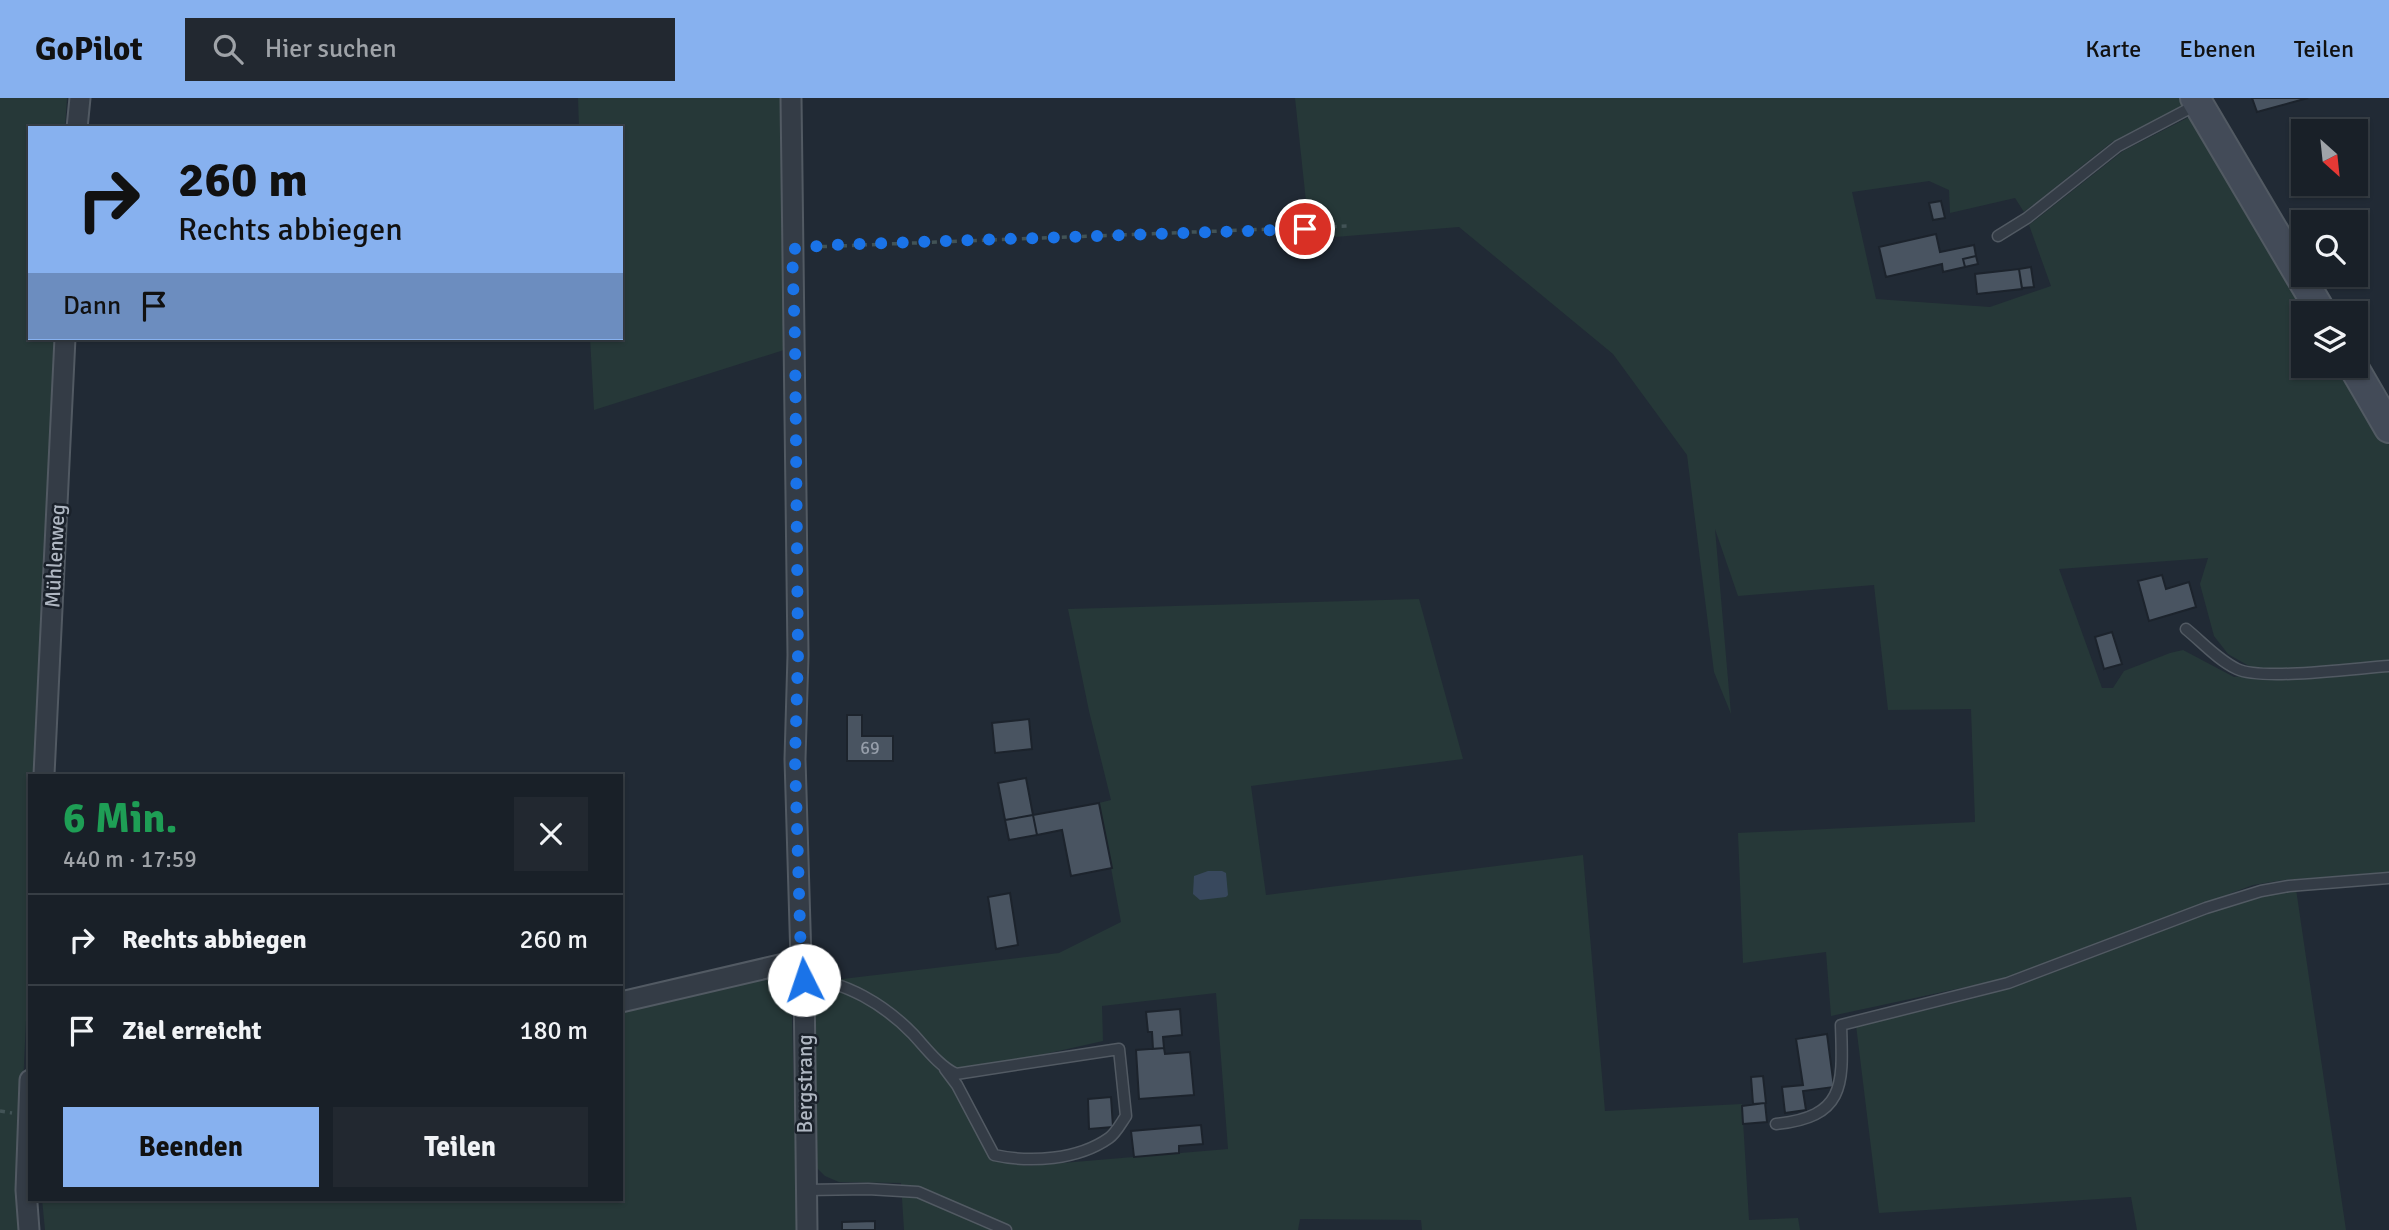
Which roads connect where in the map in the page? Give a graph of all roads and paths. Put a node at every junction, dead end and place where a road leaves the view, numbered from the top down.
1 (80, 98) edge
2 (791, 98) edge
3 (2197, 101) edge
4 (77, 126) edge
5 (1348, 226) dead end
6 (1998, 236) dead end
7 (792, 249) junction
8 (2315, 301) edge
9 (65, 340) edge
10 (2360, 378) edge
11 (2389, 428) edge
12 (2186, 629) dead end
13 (2389, 666) edge
14 (44, 774) edge
15 (2389, 878) edge
16 (801, 960) junction
17 (804, 980) junction
18 (623, 1002) edge
19 (945, 1069) junction
20 (1776, 1124) dead end
21 (28, 1154) edge
22 (806, 1190) junction
23 (29, 1230) edge
24 (807, 1230) edge
25 (1006, 1230) edge

1 - 4 street
2 - 7 street, Bergstrang
3 - 6 lane
3 - 8 main road
5 - 7 path
7 - 16 street, Bergstrang
9 - 14 street, Mühlenweg
10 - 11 main road
12 - 13 lane
15 - 20 lane
16 - 17 street, Bergstrang
16 - 18 street
17 - 19 lane
17 - 22 street, Bergstrang
19 - 19 lane
21 - 23 street
22 - 24 street, Bergstrang
22 - 25 lane

